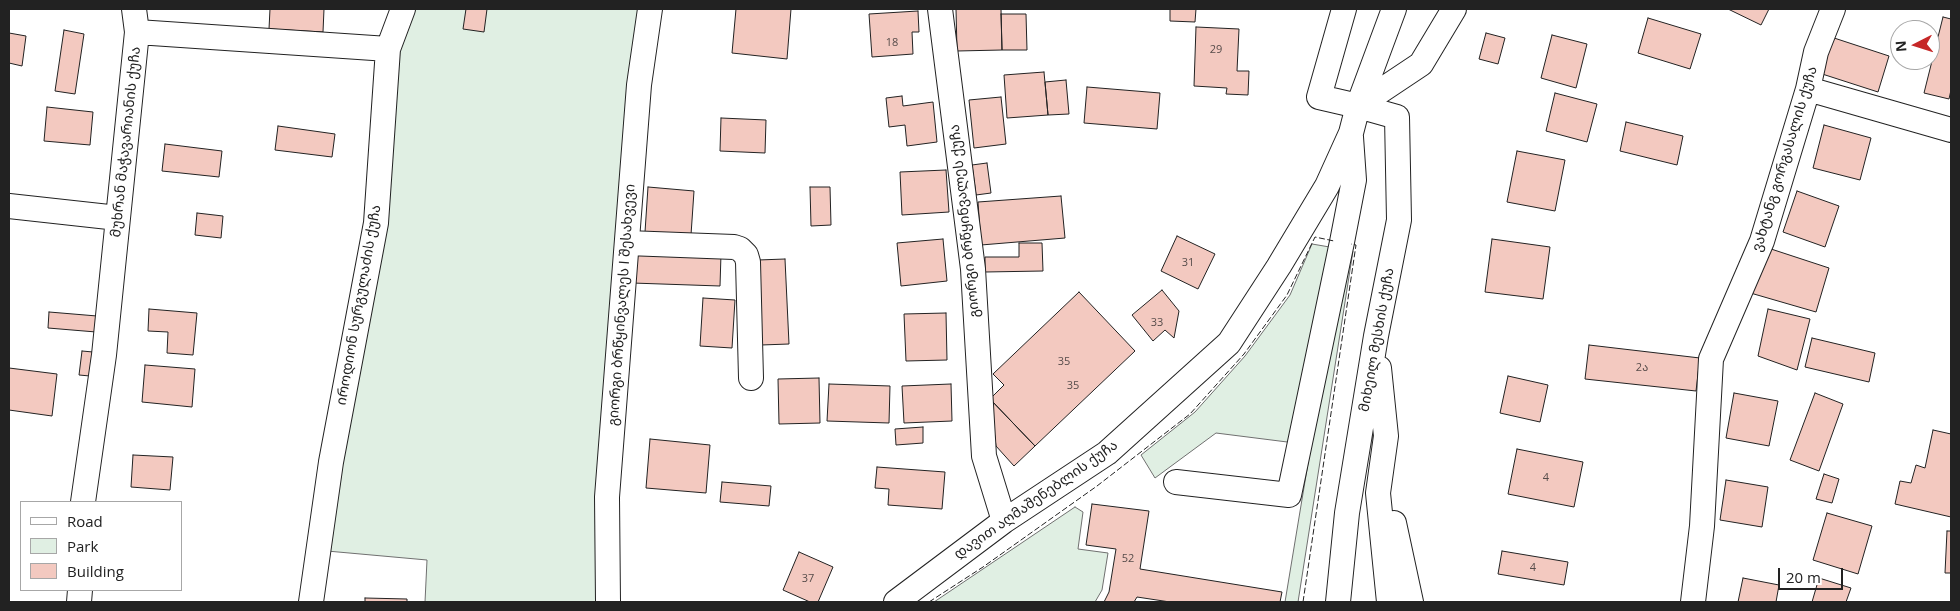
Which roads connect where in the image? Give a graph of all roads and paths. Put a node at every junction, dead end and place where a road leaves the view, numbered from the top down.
1 (134, 9) edge
2 (403, 9) edge
3 (650, 9) edge
4 (940, 9) edge
5 (1344, 9) edge
6 (1394, 9) edge
7 (1454, 9) edge
8 (1833, 9) edge
9 (137, 32) junction
10 (388, 49) junction
11 (1808, 89) junction
12 (1358, 106) junction
13 (1951, 130) edge
14 (1351, 133) junction
15 (9, 206) edge
16 (118, 218) junction
17 (627, 243) junction
18 (1376, 336) junction
19 (751, 378) dead end
20 (1386, 436) junction
21 (1176, 482) dead end
22 (83, 501) edge
23 (1004, 521) junction
24 (312, 602) edge
25 (608, 602) edge
26 (896, 602) edge
27 (1338, 602) edge
28 (1388, 602) edge
29 (1411, 602) edge
30 (1693, 602) edge

1 - 9 street
2 - 10 street, იროდიონ სურგულაძის ქუჩა
3 - 17 street, გიორგი ბრწყინვალეს I შესახვევი
4 - 23 street, გიორგი ბრწყინვალეს ქუჩა
5 - 12 street
6 - 12 street, დავით აღმაშენებლის ქუჩა
7 - 12 street
8 - 11 street, ვახტანგ გორგასალის ქუჩა
9 - 10 street, მუხრან მაჭავარიანის ქუჩა
9 - 16 street, მუხრან მაჭავარიანის ქუჩა
10 - 24 street, იროდიონ სურგულაძის ქუჩა
11 - 13 street
11 - 30 street, ვახტანგ გორგასალის ქუჩა
12 - 14 street, დავით აღმაშენებლის ქუჩა
12 - 18 street, მიხეილ მესხის ქუჩა
14 - 21 street
14 - 23 street, დავით აღმაშენებლის ქუჩა
15 - 16 street
16 - 22 street, მუხრან მაჭავარიანის ქუჩა
17 - 19 street
17 - 25 street, გიორგი ბრწყინვალეს I შესახვევი
18 - 20 street
18 - 27 street, მიხეილ მესხის ქუჩა
20 - 28 street
20 - 29 street
23 - 26 street, დავით აღმაშენებლის ქუჩა

